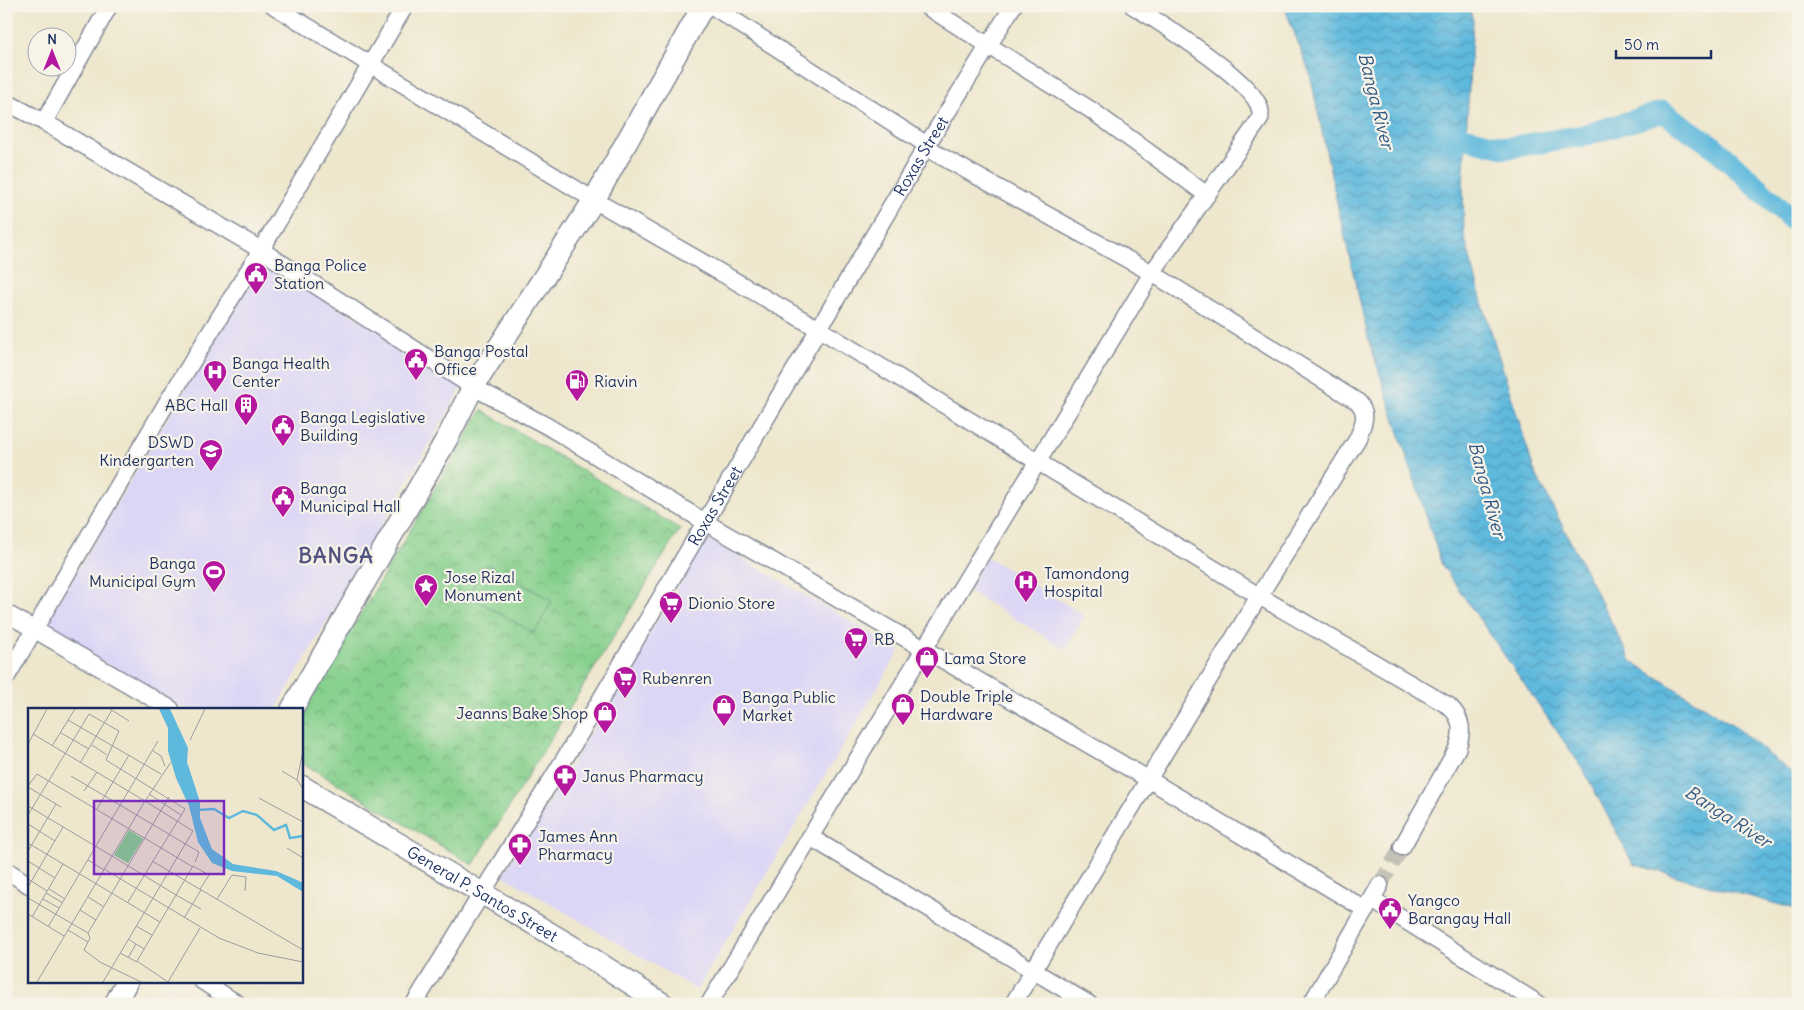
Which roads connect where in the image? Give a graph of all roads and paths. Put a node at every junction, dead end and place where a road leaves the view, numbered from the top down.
1 (109, 6) edge
2 (274, 6) edge
3 (405, 6) edge
4 (703, 6) edge
5 (712, 6) edge
6 (926, 6) edge
7 (1013, 6) edge
8 (1133, 6) edge
9 (990, 45) junction
10 (369, 64) junction
11 (6, 102) edge
12 (44, 122) junction
13 (927, 145) junction
14 (1207, 195) junction
15 (594, 200) junction
16 (261, 250) junction
17 (1152, 272) junction
18 (819, 329) junction
19 (473, 387) junction
20 (1039, 461) junction
21 (705, 522) junction
22 (1259, 596) junction
23 (6, 613) edge
24 (34, 629) junction
25 (924, 648) junction
26 (6, 678) edge
27 (169, 708) edge
28 (293, 708) edge
29 (1148, 779) junction
30 (302, 787) edge
31 (810, 837) junction
32 (1402, 847) tunnel mouth
33 (6, 870) edge
34 (28, 884) edge
35 (1380, 886) tunnel mouth
36 (480, 894) junction
37 (1369, 905) junction
38 (1034, 970) junction
39 (126, 982) edge
40 (204, 982) edge
41 (115, 1004) edge
42 (238, 1004) edge
43 (414, 1004) edge
44 (663, 1004) edge
45 (709, 1004) edge
46 (1013, 1004) edge
47 (1089, 1004) edge
48 (1311, 1004) edge
49 (1539, 1004) edge

1 - 12 street
2 - 10 street
3 - 10 street
4 - 15 main road
5 - 13 street
6 - 9 street
7 - 9 street, Roxas Street
8 - 14 street
9 - 13 street, Roxas Street
9 - 14 street
10 - 15 street
10 - 16 street
11 - 12 street
12 - 16 street
13 - 17 street
13 - 18 street, Roxas Street
14 - 17 street
15 - 18 street
15 - 19 main road
16 - 19 street
16 - 24 street
17 - 20 street
17 - 22 street
18 - 20 street
18 - 21 street, Roxas Street
19 - 21 street
19 - 28 main road
20 - 22 street
20 - 25 street
21 - 25 street
21 - 36 street, Roxas Street
22 - 29 street
22 - 32 street
23 - 24 street
24 - 26 street
24 - 27 street
25 - 29 street
25 - 31 street
29 - 37 street
29 - 38 street
30 - 36 main road, General P. Santos Street
31 - 38 street
31 - 45 street
33 - 34 street
35 - 37 street
36 - 43 street, Roxas Street
36 - 44 main road, General P. Santos Street
37 - 48 street
37 - 49 street
38 - 46 street
38 - 47 street
39 - 41 main road
40 - 42 street

